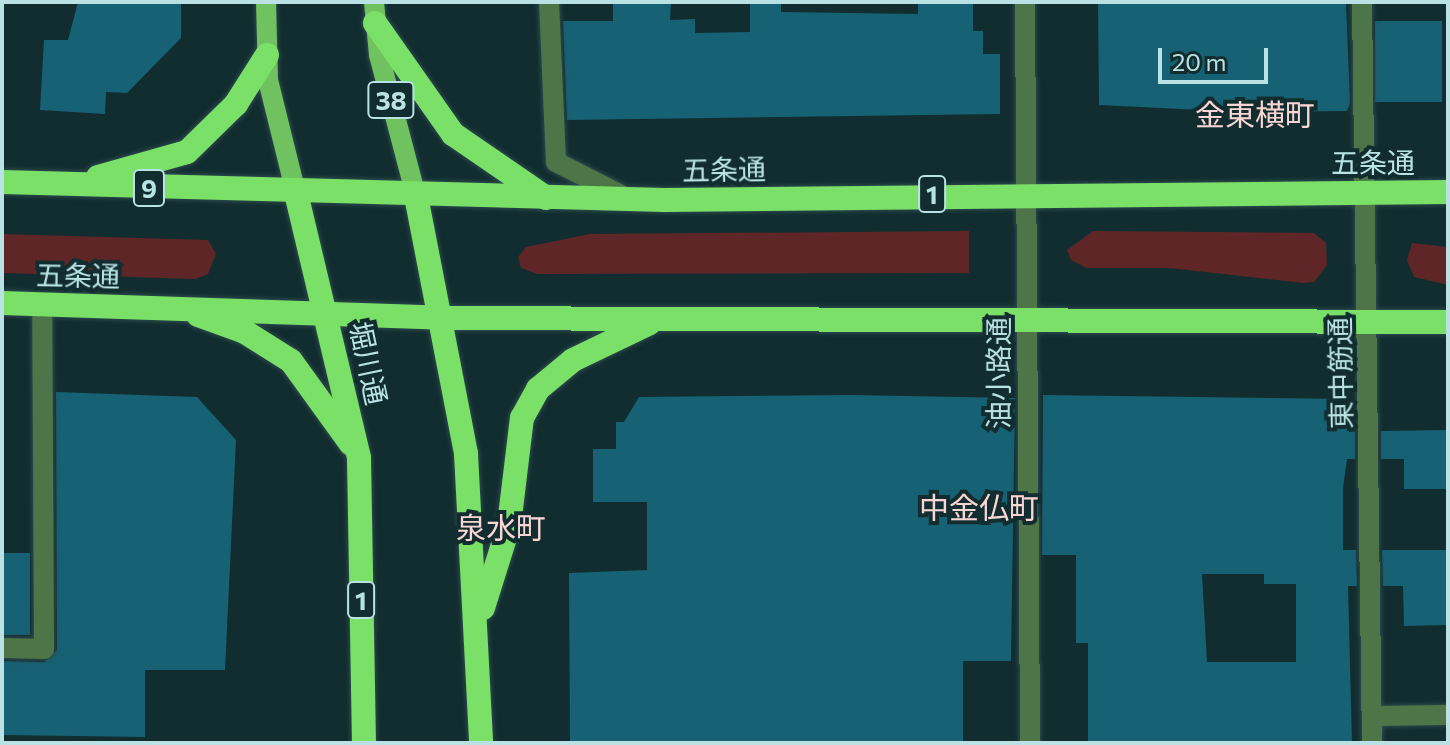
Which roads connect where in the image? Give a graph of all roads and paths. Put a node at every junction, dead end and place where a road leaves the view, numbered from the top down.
1 (266, 2) edge
2 (549, 2) edge
3 (1025, 2) edge
4 (1362, 2) edge
5 (374, 12) edge
6 (267, 55) junction
7 (2, 182) edge
8 (61, 184) junction
9 (1025, 192) junction
10 (1366, 192) junction
11 (1448, 192) edge
12 (296, 193) junction
13 (416, 196) junction
14 (547, 198) junction
15 (630, 199) junction
16 (2, 303) edge
17 (42, 304) junction
18 (173, 306) junction
19 (328, 314) junction
20 (444, 318) junction
21 (660, 319) junction
22 (1026, 320) junction
23 (1368, 322) junction
24 (1448, 322) edge
25 (359, 458) junction
26 (478, 624) junction
27 (2, 648) edge
28 (1448, 715) edge
29 (1372, 716) junction
30 (364, 743) edge
31 (481, 743) edge
32 (1030, 743) edge
33 (1372, 743) edge

1 - 6 main road, 堀川通
2 - 15 street
3 - 9 street, 油小路通
4 - 10 street, 東中筋通
5 - 13 main road, 38
5 - 14 highway
6 - 8 highway
6 - 12 main road, 堀川通
7 - 8 highway, 五条通 / 9
8 - 12 highway, 五条通 / 9
9 - 10 highway, 五条通 / 1
9 - 15 highway, 五条通 / 1
9 - 22 street, 油小路通
10 - 11 highway, 五条通 / 1
10 - 23 street, 東中筋通
12 - 13 highway, 五条通 / 9
12 - 19 highway, 堀川通 / 1
13 - 14 highway, 五条通 / 1
13 - 20 highway
14 - 15 highway, 五条通 / 1
16 - 17 highway, 五条通
17 - 18 highway, 五条通
17 - 27 street
18 - 19 highway, 五条通
18 - 25 highway
19 - 20 highway, 五条通
19 - 25 highway, 堀川通 / 1
20 - 21 highway, 五条通
20 - 26 highway
21 - 22 highway, 五条通
21 - 26 highway
22 - 23 highway, 五条通
22 - 32 street, 油小路通
23 - 24 highway, 五条通
23 - 29 street, 東中筋通
25 - 30 highway, 堀川通 / 1
26 - 31 highway
28 - 29 street
29 - 33 street, 東中筋通

